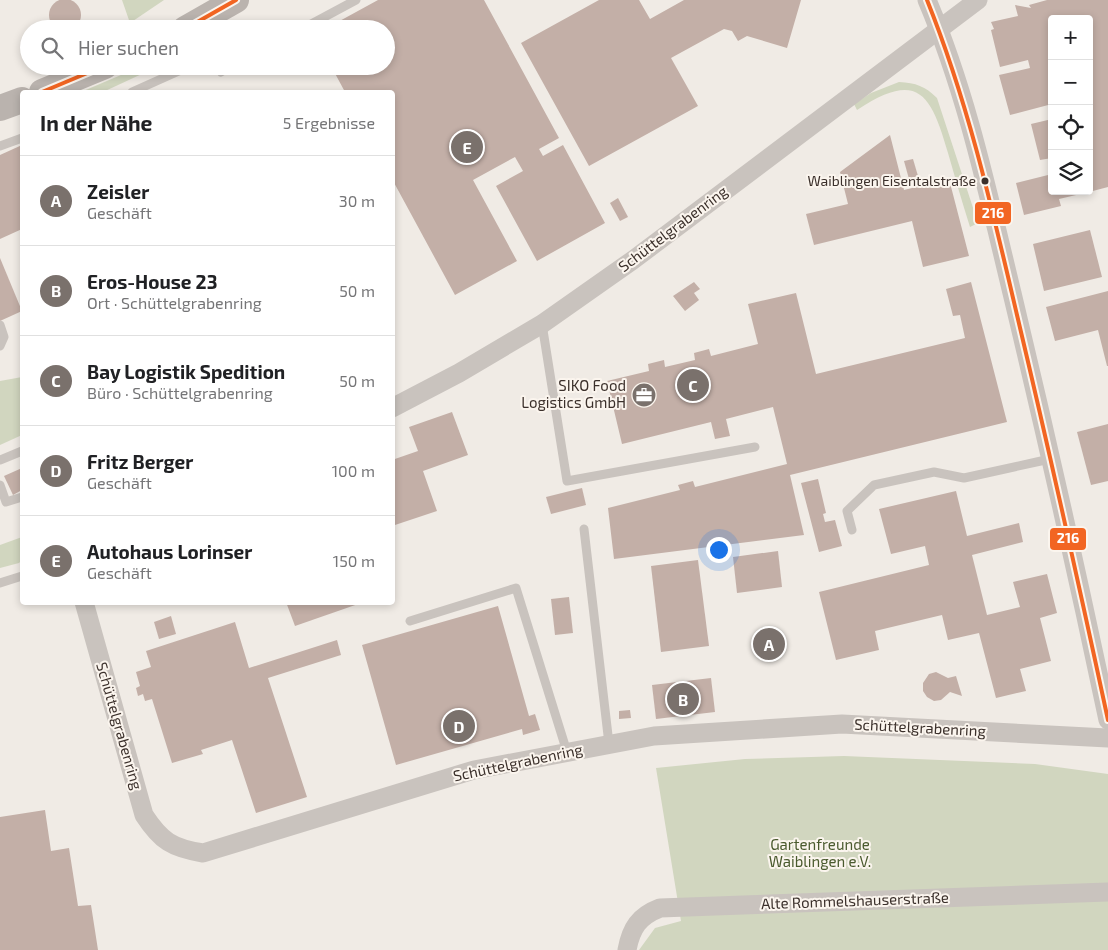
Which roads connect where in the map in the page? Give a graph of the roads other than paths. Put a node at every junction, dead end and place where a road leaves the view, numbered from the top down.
1 (236, 0) edge
2 (356, 0) edge
3 (927, 0) edge
4 (978, 0) edge
5 (202, 20) edge
6 (319, 20) edge
7 (940, 29) junction
8 (83, 75) edge
9 (170, 75) edge
10 (47, 90) edge
11 (136, 90) edge
12 (20, 101) edge
13 (0, 108) edge
14 (20, 139) edge
15 (0, 146) edge
16 (542, 324) junction
17 (0, 325) edge
18 (0, 346) edge
19 (395, 406) edge
20 (755, 448) dead end
21 (20, 452) edge
22 (1050, 459) junction
23 (0, 460) edge
24 (0, 484) edge
25 (20, 498) edge
26 (584, 529) dead end
27 (852, 530) dead end
28 (20, 577) edge
29 (0, 583) edge
30 (85, 605) edge
31 (410, 621) dead end
32 (1108, 720) edge
33 (1108, 738) edge
34 (609, 744) junction
35 (567, 752) junction
36 (1108, 892) edge
37 (626, 950) edge

1 - 5 main road
2 - 6 lane
3 - 7 street
4 - 7 street, Schüttelgrabenring
7 - 16 street, Schüttelgrabenring
7 - 22 street
8 - 10 main road
9 - 11 lane
12 - 13 main road
14 - 15 lane
16 - 19 street, Schüttelgrabenring
16 - 20 lane
17 - 18 lane
21 - 23 lane
22 - 27 lane
22 - 32 street
24 - 25 lane
26 - 34 lane
28 - 29 lane
30 - 35 street, Schüttelgrabenring
31 - 35 lane
33 - 34 street, Schüttelgrabenring
34 - 35 street, Schüttelgrabenring
36 - 37 street, Alte Rommelshauserstraße

